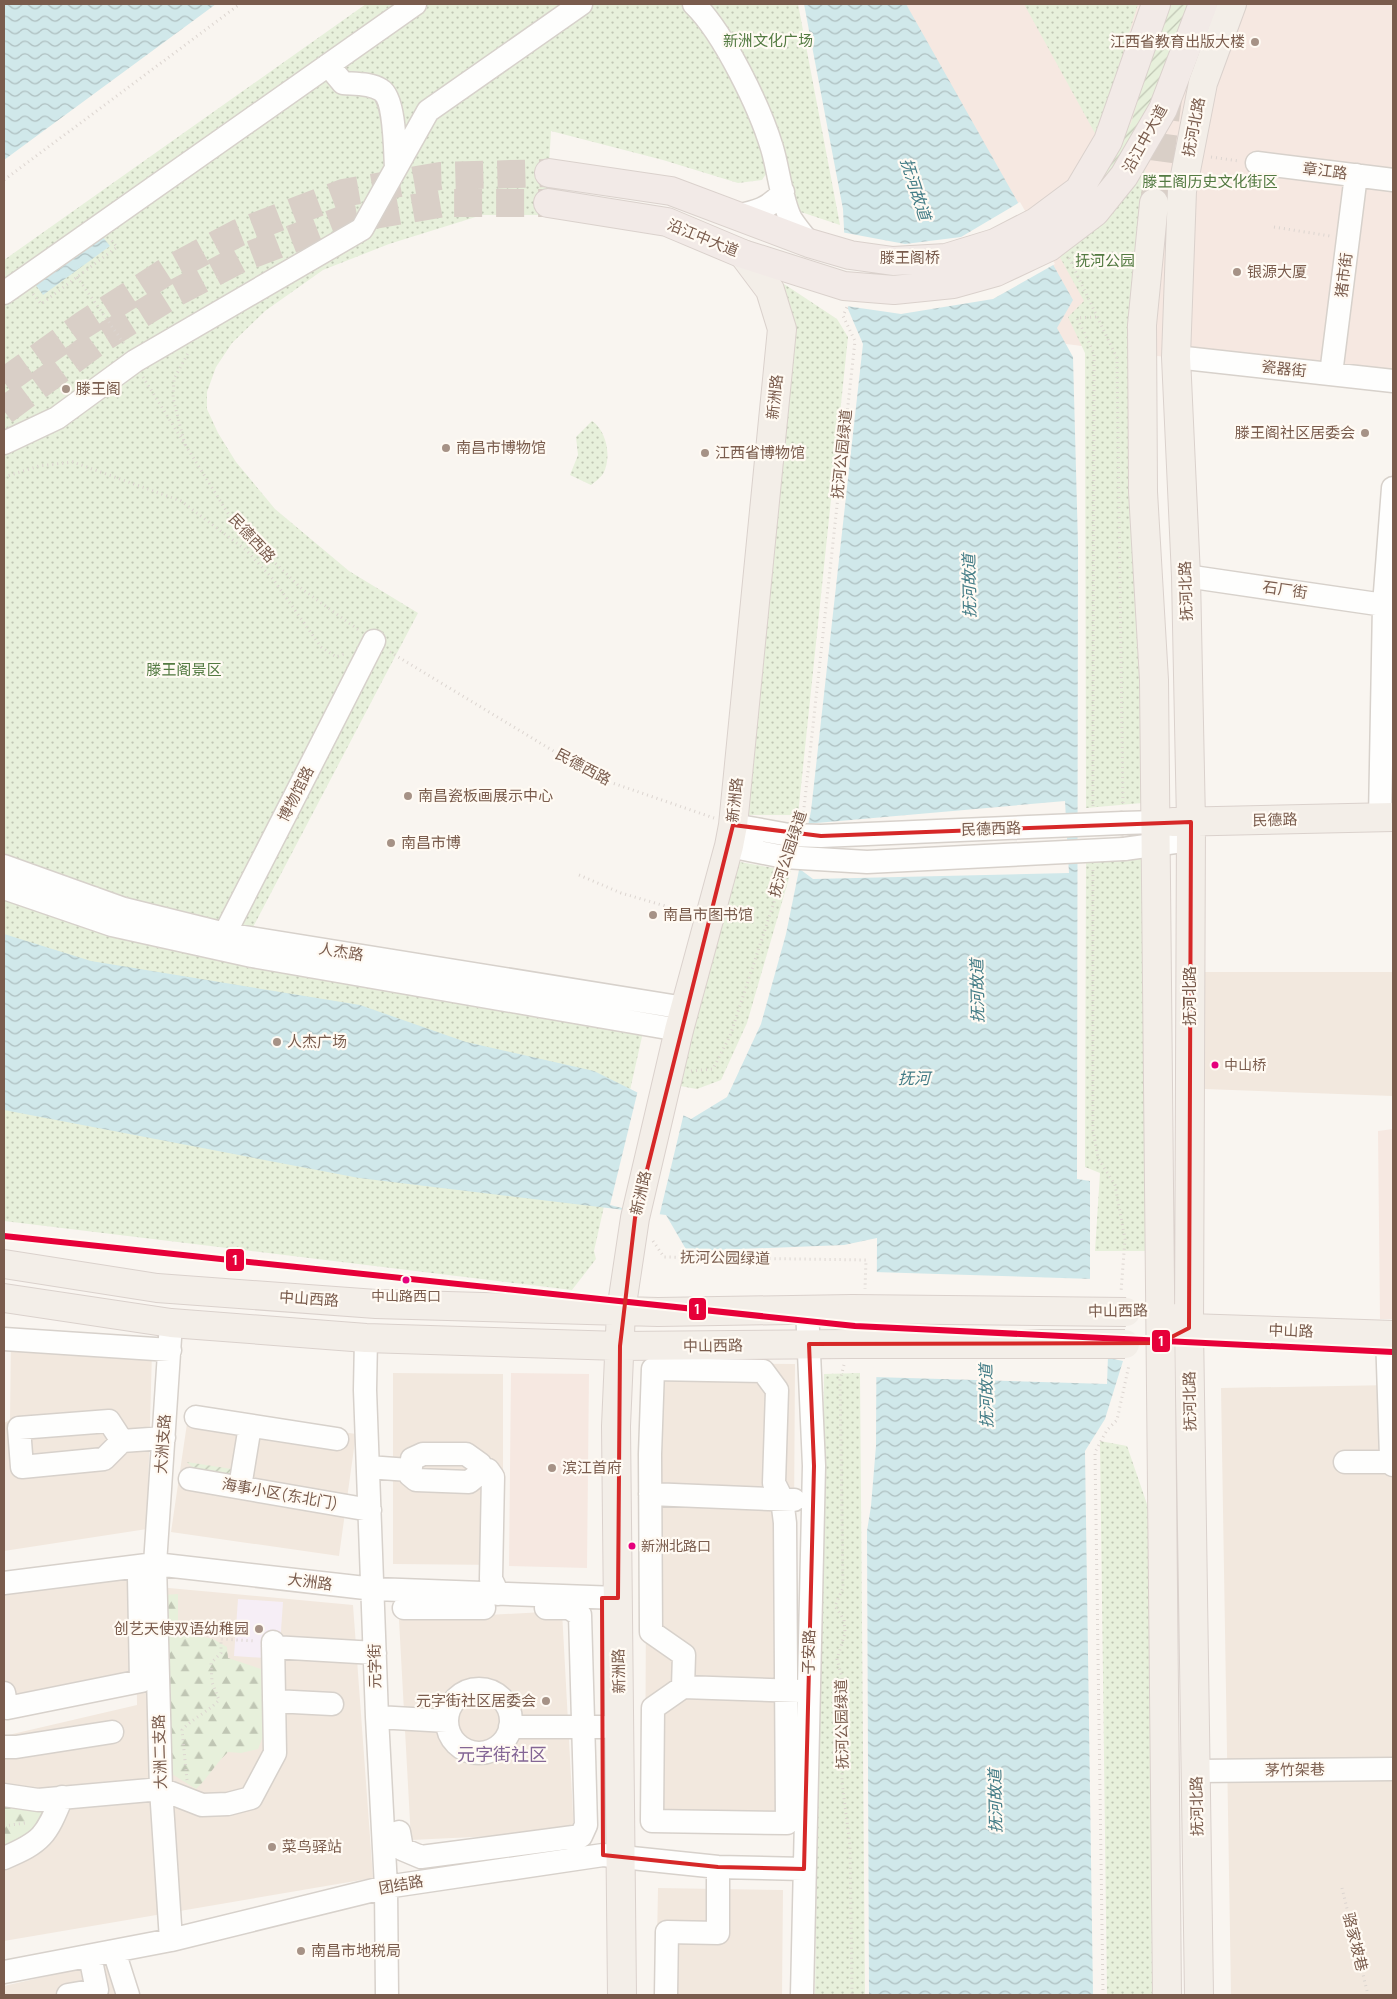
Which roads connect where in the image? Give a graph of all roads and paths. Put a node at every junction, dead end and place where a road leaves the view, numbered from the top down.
1 (240, 4) edge
2 (415, 4) edge
3 (581, 4) edge
4 (694, 4) edge
5 (1156, 4) edge
6 (1203, 4) edge
7 (1232, 4) edge
8 (328, 65) junction
9 (1189, 154) junction
10 (1257, 163) joint
11 (396, 168) junction
12 (550, 173) tunnel mouth
13 (1356, 175) junction
14 (4, 180) edge
15 (1393, 180) edge
16 (783, 192) junction
17 (548, 203) tunnel mouth
18 (1154, 203) tunnel mouth
19 (735, 216) junction
20 (1274, 227) dead end
21 (1348, 239) junction
22 (809, 243) junction
23 (1055, 243) junction
24 (117, 247) dead end
25 (743, 254) junction
26 (77, 277) junction
27 (825, 280) joint
28 (4, 293) edge
29 (41, 304) dead end
30 (848, 306) dead end
31 (1098, 317) junction
32 (206, 320) junction
33 (1176, 357) junction
34 (136, 361) junction
35 (1331, 374) junction
36 (1393, 381) edge
37 (4, 443) edge
38 (187, 449) junction
39 (4, 477) edge
40 (1393, 488) edge
41 (1186, 576) junction
42 (1384, 605) junction
43 (374, 641) junction
44 (1093, 812) dead end
45 (1387, 818) edge
46 (1123, 823) junction
47 (796, 827) junction
48 (1190, 831) junction
49 (1156, 833) junction
50 (731, 835) junction
51 (1093, 861) dead end
52 (784, 865) junction
53 (4, 866) edge
54 (578, 874) dead end
55 (4, 888) edge
56 (709, 919) junction
57 (222, 941) junction
58 (682, 1019) junction
59 (677, 1083) junction
60 (643, 1227) junction
61 (4, 1264) edge
62 (4, 1298) edge
63 (858, 1301) junction
64 (1123, 1304) junction
65 (807, 1308) junction
66 (1160, 1310) junction
67 (621, 1311) junction
68 (171, 1323) junction
69 (1189, 1328) junction
70 (1390, 1335) edge
71 (366, 1338) junction
72 (4, 1339) edge
73 (1160, 1343) junction
74 (808, 1344) junction
75 (620, 1346) junction
76 (170, 1350) junction
77 (1128, 1350) junction
78 (848, 1352) junction
79 (196, 1417) dead end
80 (250, 1426) junction
81 (164, 1438) junction
82 (336, 1439) dead end
83 (122, 1441) dead end
84 (1345, 1462) dead end
85 (1393, 1464) edge
86 (368, 1467) junction
87 (190, 1478) dead end
88 (240, 1487) junction
89 (650, 1494) junction
90 (782, 1499) junction
91 (813, 1500) junction
92 (370, 1510) junction
93 (155, 1564) junction
94 (4, 1583) edge
95 (374, 1589) junction
96 (498, 1594) junction
97 (610, 1598) junction
98 (404, 1608) dead end
99 (273, 1644) junction
100 (375, 1653) junction
101 (683, 1687) junction
102 (797, 1691) junction
103 (4, 1693) edge
104 (274, 1702) junction
105 (332, 1704) dead end
106 (377, 1717) junction
107 (447, 1721) junction
108 (510, 1727) junction
109 (593, 1727) junction
110 (112, 1732) dead end
111 (4, 1747) edge
112 (1393, 1769) edge
113 (1197, 1771) junction
114 (160, 1789) junction
115 (4, 1795) edge
116 (62, 1797) junction
117 (190, 1801) junction
118 (399, 1832) dead end
119 (613, 1856) junction
120 (4, 1858) edge
121 (718, 1867) junction
122 (804, 1869) junction
123 (386, 1887) junction
124 (1342, 1888) dead end
125 (171, 1940) junction
126 (114, 1951) junction
127 (90, 1956) junction
128 (4, 1972) edge
129 (68, 1995) edge
130 (128, 1995) edge
131 (387, 1995) edge
132 (622, 1995) edge
133 (666, 1995) edge
134 (802, 1995) edge
135 (852, 1995) edge
136 (1103, 1995) edge
137 (1167, 1995) edge
138 (1200, 1995) edge
139 (1368, 1995) edge

1 - 14 path
2 - 8 street
3 - 11 street
4 - 16 street
5 - 22 highway, 滕王阁桥
6 - 23 highway, 沿江中大道
7 - 9 main road, 抚河北路
8 - 11 street
8 - 28 street
9 - 10 path
9 - 33 main road, 抚河北路
10 - 13 street, 章江路
11 - 32 street
12 - 19 highway
13 - 15 street, 章江路
13 - 21 street, 猪市街
16 - 19 street
16 - 22 street
17 - 25 highway, 沿江中大道
18 - 49 main road, 抚河北路
19 - 22 highway
20 - 21 path
21 - 35 street, 猪市街
23 - 27 highway, 滕王阁桥
23 - 31 path
24 - 26 path
25 - 27 highway, 沿江中大道
25 - 50 main road, 新洲路
26 - 29 path
26 - 34 path, 民德西路
30 - 47 path, 抚河公园绿道
31 - 44 path
31 - 46 path
32 - 34 street
32 - 38 path
33 - 35 street, 瓷器街
33 - 41 main road, 抚河北路
34 - 37 street
34 - 38 path, 民德西路
35 - 36 street, 瓷器街
38 - 43 path, 民德西路
39 - 43 path
40 - 42 street
41 - 42 street, 石厂街
41 - 48 main road, 抚河北路
42 - 45 street
43 - 50 path, 民德西路
43 - 57 street, 博物馆路
45 - 48 main road, 民德路
46 - 47 street, 民德西路, bridge
46 - 49 street, 民德西路
47 - 50 street, 民德西路
48 - 49 main road, 民德路
48 - 69 main road, 抚河北路
49 - 52 street, bridge
49 - 66 main road, 抚河北路
50 - 52 street
50 - 56 main road, 新洲路
51 - 64 path
52 - 59 path, 抚河公园绿道
53 - 57 street, 人杰路
54 - 56 path
55 - 57 street, 人杰路
56 - 58 main road, 新洲路
57 - 58 street, 人杰路
58 - 59 main road, 新洲路
59 - 60 main road, 新洲路
60 - 63 path, 抚河公园绿道
60 - 67 main road, 新洲路
61 - 67 main road, 中山西路
62 - 68 main road, 中山西路
63 - 64 main road, 中山西路, bridge
63 - 65 main road, 中山西路
64 - 66 main road, 中山西路
65 - 67 main road, 中山西路
65 - 74 street, 子安路
66 - 69 main road, 中山西路
66 - 73 main road, 抚河北路
67 - 75 main road, 新洲路
68 - 71 main road, 中山西路
68 - 76 street, 大洲支路
69 - 70 main road, 中山路
69 - 73 main road, 中山西路
69 - 113 main road, 抚河北路
70 - 85 street
71 - 75 main road, 中山西路
71 - 86 street, 元字街
72 - 76 street
73 - 77 main road, 中山西路
73 - 137 main road, 抚河北路
74 - 75 main road, 中山西路
74 - 78 main road, 中山西路
74 - 91 street, 子安路
75 - 97 main road, 新洲路
76 - 81 street, 大洲支路
77 - 78 main road, 中山西路, bridge
77 - 136 path
78 - 135 path, 抚河公园绿道
79 - 80 street
80 - 82 street
80 - 88 street
81 - 83 street
81 - 93 street, 大洲支路
84 - 85 street
86 - 92 street, 元字街
86 - 96 street
87 - 88 street, 海事小区(东北门)
88 - 92 street, 海事小区(东北门)
89 - 90 street
89 - 90 street
89 - 101 street
90 - 91 street
90 - 102 street
91 - 102 street, 子安路
92 - 95 street, 元字街
93 - 94 street, 大洲路
93 - 95 street, 大洲路
93 - 103 street
93 - 114 street, 大洲二支路
95 - 96 street, 大洲路
95 - 100 street, 元字街
96 - 97 street, 大洲路
97 - 109 main road, 新洲路
97 - 119 main road, 新洲路
98 - 109 street
99 - 100 street
99 - 104 street
99 - 117 path
100 - 106 street, 元字街
101 - 102 street
101 - 102 street
102 - 122 street, 子安路
104 - 105 street
104 - 117 street
106 - 107 street
106 - 123 street, 元字街
107 - 108 street
107 - 108 street
108 - 109 street
109 - 118 street
109 - 119 main road, 新洲路
110 - 111 street
112 - 113 street, 茅竹架巷
113 - 138 main road, 抚河北路
114 - 116 street
114 - 117 street
114 - 125 street, 大洲二支路
115 - 116 street
116 - 120 street
119 - 121 street, 团结路
119 - 123 street, 团结路
119 - 132 main road, 新洲路
121 - 122 street, 团结路
121 - 133 street
122 - 134 street, 子安路
123 - 125 street, 团结路
123 - 131 street, 元字街
124 - 139 path, 骆家坡巷
125 - 126 street, 团结路
126 - 127 street, 团结路
126 - 130 street
127 - 128 street, 团结路
127 - 129 street

